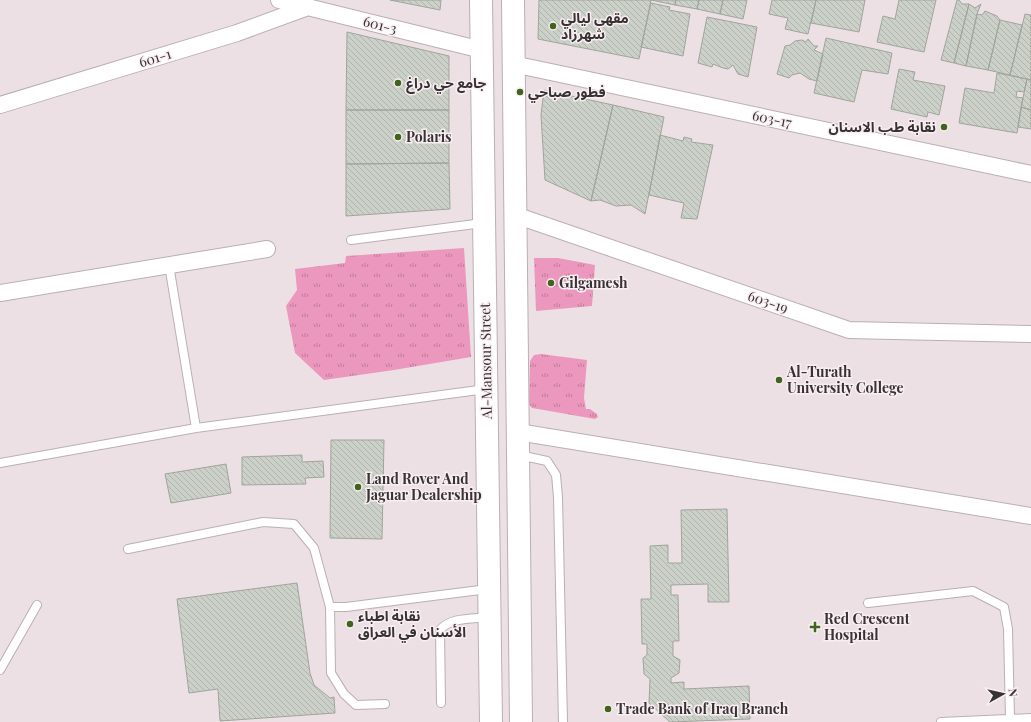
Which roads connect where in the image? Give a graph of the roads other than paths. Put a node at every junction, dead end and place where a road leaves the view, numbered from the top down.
1 (279, 0) edge
2 (481, 0) edge
3 (513, 0) edge
4 (308, 7) junction
5 (482, 50) junction
6 (513, 64) junction
7 (0, 104) edge
8 (1031, 174) edge
9 (515, 215) junction
10 (484, 222) junction
11 (351, 240) dead end
12 (267, 249) dead end
13 (169, 265) junction
14 (0, 293) edge
15 (1031, 334) edge
16 (487, 389) junction
17 (196, 428) junction
18 (518, 432) junction
19 (518, 455) junction
20 (0, 463) edge
21 (1031, 516) edge
22 (128, 549) dead end
23 (489, 589) junction
24 (868, 602) dead end
25 (37, 605) dead end
26 (330, 607) junction
27 (490, 617) junction
28 (0, 670) edge
29 (441, 703) dead end
30 (385, 704) dead end
31 (1010, 718) junction
32 (1031, 718) edge
33 (491, 722) edge
34 (521, 722) edge
35 (563, 722) edge
36 (941, 722) edge

1 - 4 street, 601-3
2 - 5 main road, Al-Mansour Street
3 - 6 main road
4 - 5 street, 601-3
4 - 7 street, 601-1
5 - 10 main road, Al-Mansour Street
6 - 8 street, 603-17
6 - 9 main road
9 - 15 street, 603-19
9 - 18 main road
10 - 11 lane
10 - 16 main road, Al-Mansour Street
12 - 13 street
13 - 14 street
13 - 17 lane
16 - 17 lane
16 - 23 main road, Al-Mansour Street
17 - 20 lane
18 - 19 main road
18 - 21 street
19 - 34 main road
19 - 35 lane
22 - 26 lane
23 - 26 lane
23 - 27 main road, Al-Mansour Street
24 - 31 lane
25 - 28 lane
26 - 30 lane
27 - 29 lane
27 - 33 main road, Al-Mansour Street
31 - 32 lane
31 - 36 lane

